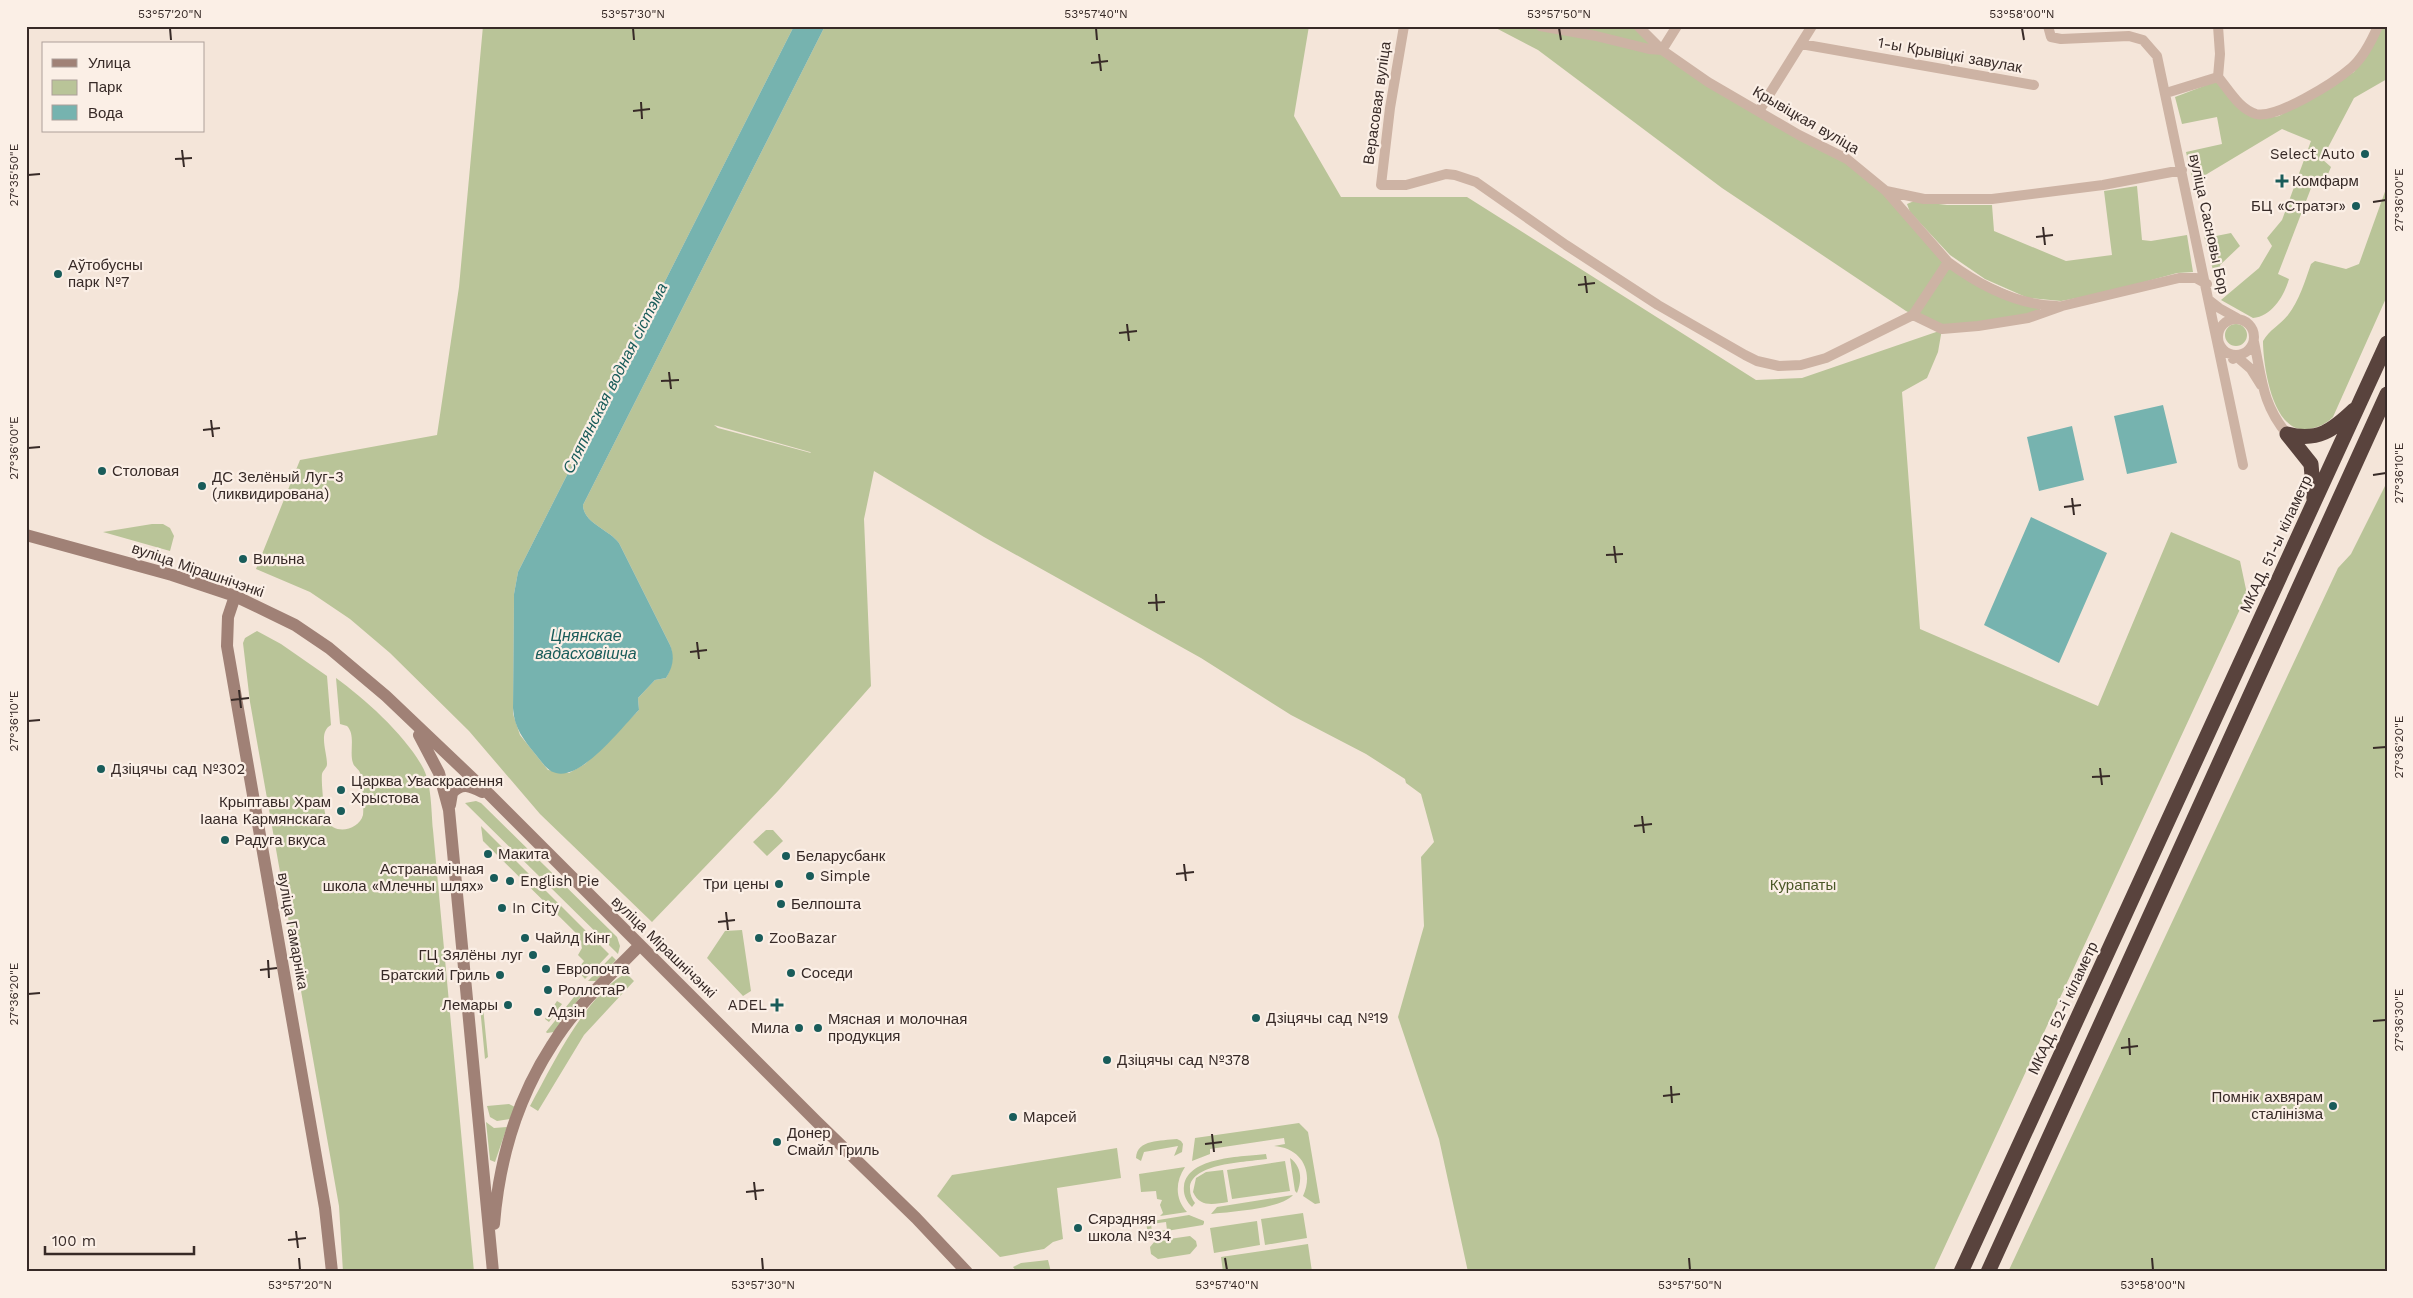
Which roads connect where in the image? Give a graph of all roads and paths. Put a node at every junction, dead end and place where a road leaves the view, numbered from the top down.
1 (1404, 26) edge
2 (1638, 26) edge
3 (1677, 26) edge
4 (1812, 26) edge
5 (2048, 26) edge
6 (2218, 26) edge
7 (2378, 26) edge
8 (1547, 27) edge
9 (1801, 44) junction
10 (1662, 50) junction
11 (2218, 77) junction
12 (2034, 85) dead end
13 (2166, 93) junction
14 (1759, 110) junction
15 (2182, 170) junction
16 (1886, 191) junction
17 (1948, 262) junction
18 (2207, 284) junction
19 (2210, 301) junction
20 (2062, 306) junction
21 (1912, 315) junction
22 (2237, 318) junction
23 (2218, 340) junction
24 (2254, 342) junction
25 (2387, 343) edge
26 (2236, 356) junction
27 (2225, 380) junction
28 (2264, 390) junction
29 (2387, 394) edge
30 (2360, 404) junction
31 (2287, 434) junction
32 (2244, 465) dead end
33 (2314, 503) junction
34 (26, 535) edge
35 (235, 596) junction
36 (410, 720) junction
37 (2196, 760) joint
38 (489, 794) junction
39 (449, 810) junction
40 (640, 945) junction
41 (492, 1257) junction
42 (332, 1272) edge
43 (493, 1272) edge
44 (967, 1272) edge
45 (1961, 1272) edge
46 (1988, 1272) edge

1 - 21 street, Верасовая вуліца
2 - 10 street, Крывіцкая вуліца
3 - 10 street
4 - 9 street
5 - 13 street, вуліца Сасновы Бор
6 - 11 street
7 - 11 street
8 - 10 street
9 - 12 street, 1-ы Крывіцкі завулак
9 - 14 street
10 - 14 street, Крывіцкая вуліца
11 - 13 street
13 - 15 street, вуліца Сасновы Бор
14 - 16 street, Крывіцкая вуліца
15 - 16 street, Крывіцкая вуліца
15 - 18 street, вуліца Сасновы Бор
16 - 17 street
17 - 20 street
17 - 21 street
18 - 19 street, вуліца Сасновы Бор
18 - 20 street
19 - 22 street
19 - 23 street, вуліца Сасновы Бор
20 - 21 street
22 - 23 street
22 - 24 street
23 - 26 street
23 - 27 street, вуліца Сасновы Бор
24 - 26 street
24 - 28 street
25 - 30 highway, МКАД, 51-ы кіламетр
26 - 27 street
26 - 28 street
27 - 32 street, вуліца Сасновы Бор
28 - 31 street
29 - 46 highway
30 - 31 highway
30 - 33 highway, МКАД, 51-ы кіламетр
31 - 33 highway
33 - 37 highway, МКАД, 51-ы кіламетр
34 - 35 main road, вуліца Мірашнічэнкі
35 - 36 main road, вуліца Мірашнічэнкі
35 - 42 main road, вуліца Гамарніка
36 - 38 main road, вуліца Мірашнічэнкі
36 - 39 main road
37 - 45 highway, МКАД, 52-і кіламетр
38 - 39 main road
38 - 40 main road, вуліца Мірашнічэнкі
39 - 41 main road
40 - 41 main road
40 - 44 main road, вуліца Мірашнічэнкі
41 - 43 main road

